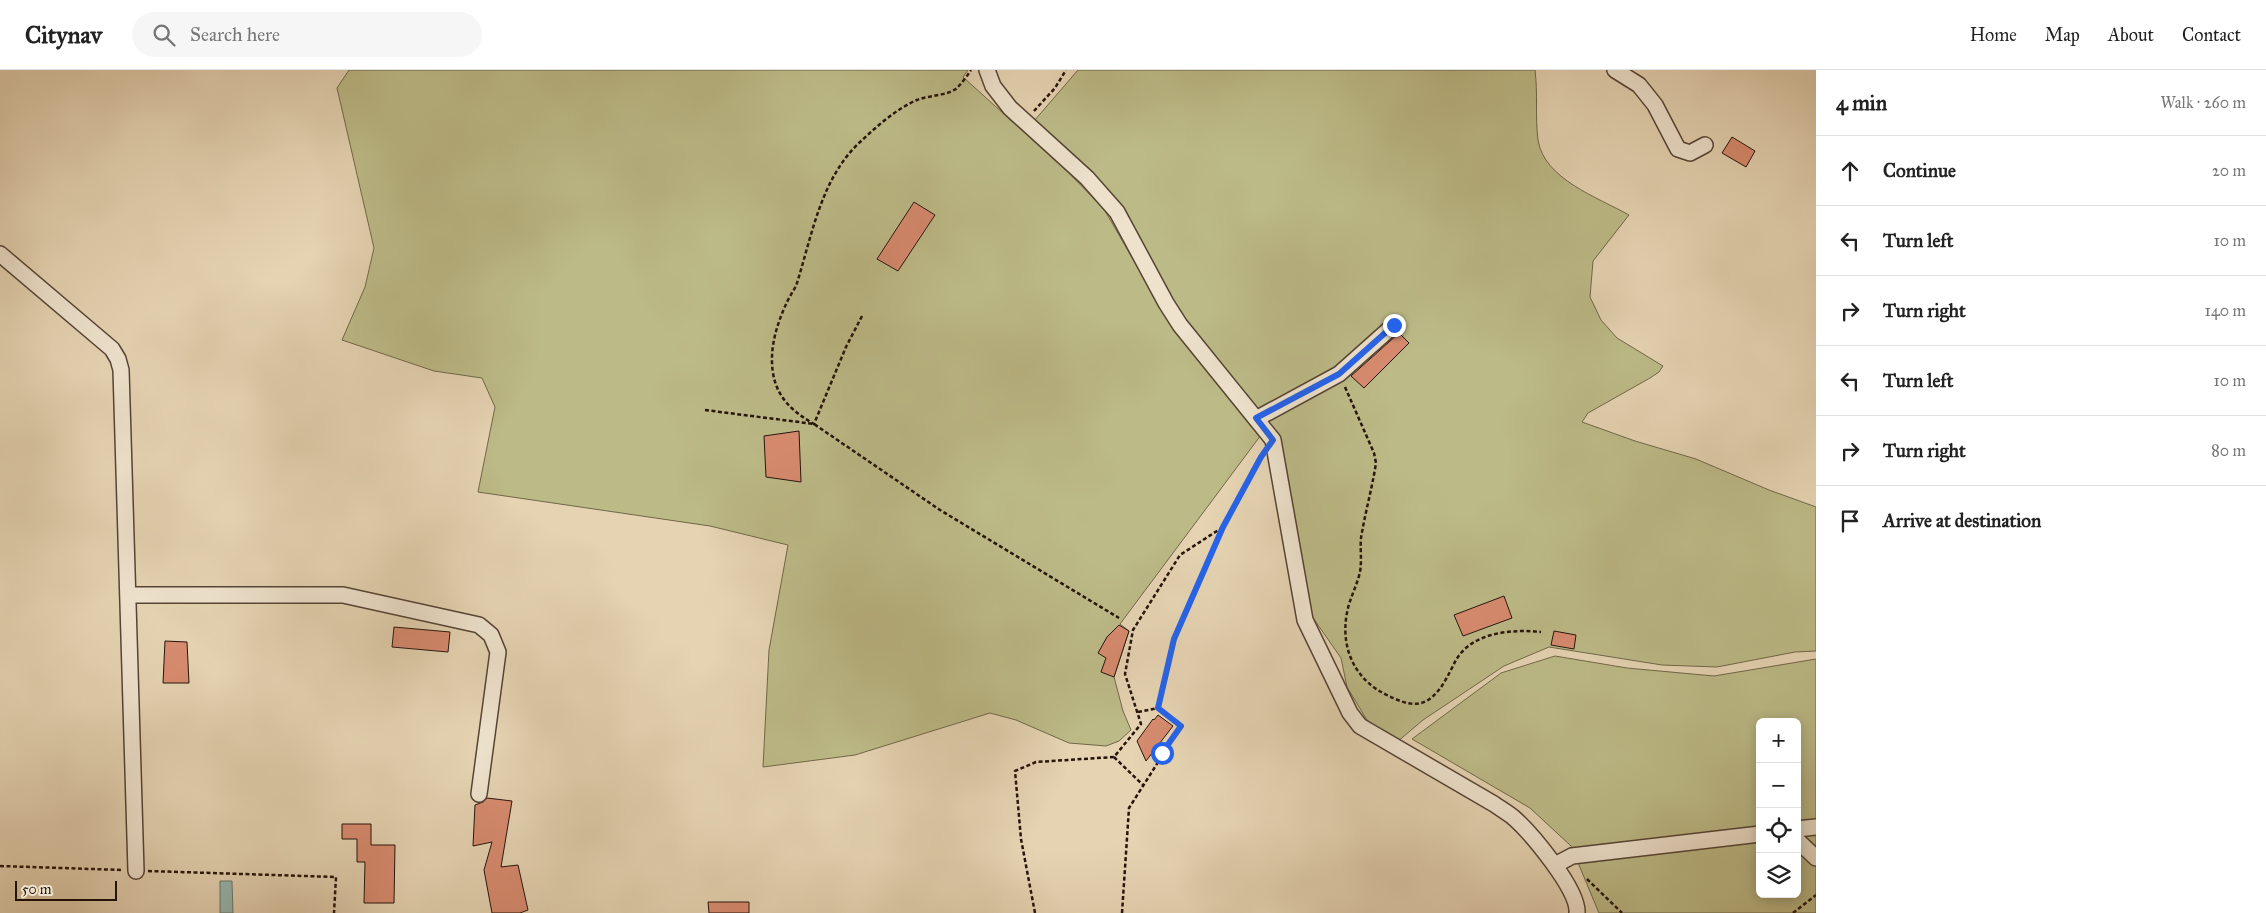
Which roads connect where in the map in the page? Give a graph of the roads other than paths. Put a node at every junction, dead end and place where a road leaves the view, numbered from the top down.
1 (987, 70) edge
2 (1615, 70) edge
3 (1705, 144) dead end
4 (0, 254) edge
5 (1394, 325) dead end
6 (1256, 418) junction
7 (129, 595) junction
8 (479, 794) dead end
9 (1816, 827) edge
10 (1801, 829) edge
11 (1756, 834) edge
12 (1801, 844) edge
13 (1816, 858) edge
14 (1555, 865) junction
15 (136, 871) road end
16 (1577, 913) edge

1 - 6 street
2 - 3 street
4 - 7 street
5 - 6 street
6 - 14 street
7 - 8 street
7 - 15 street
9 - 10 street
11 - 14 street
12 - 13 street
14 - 16 street

